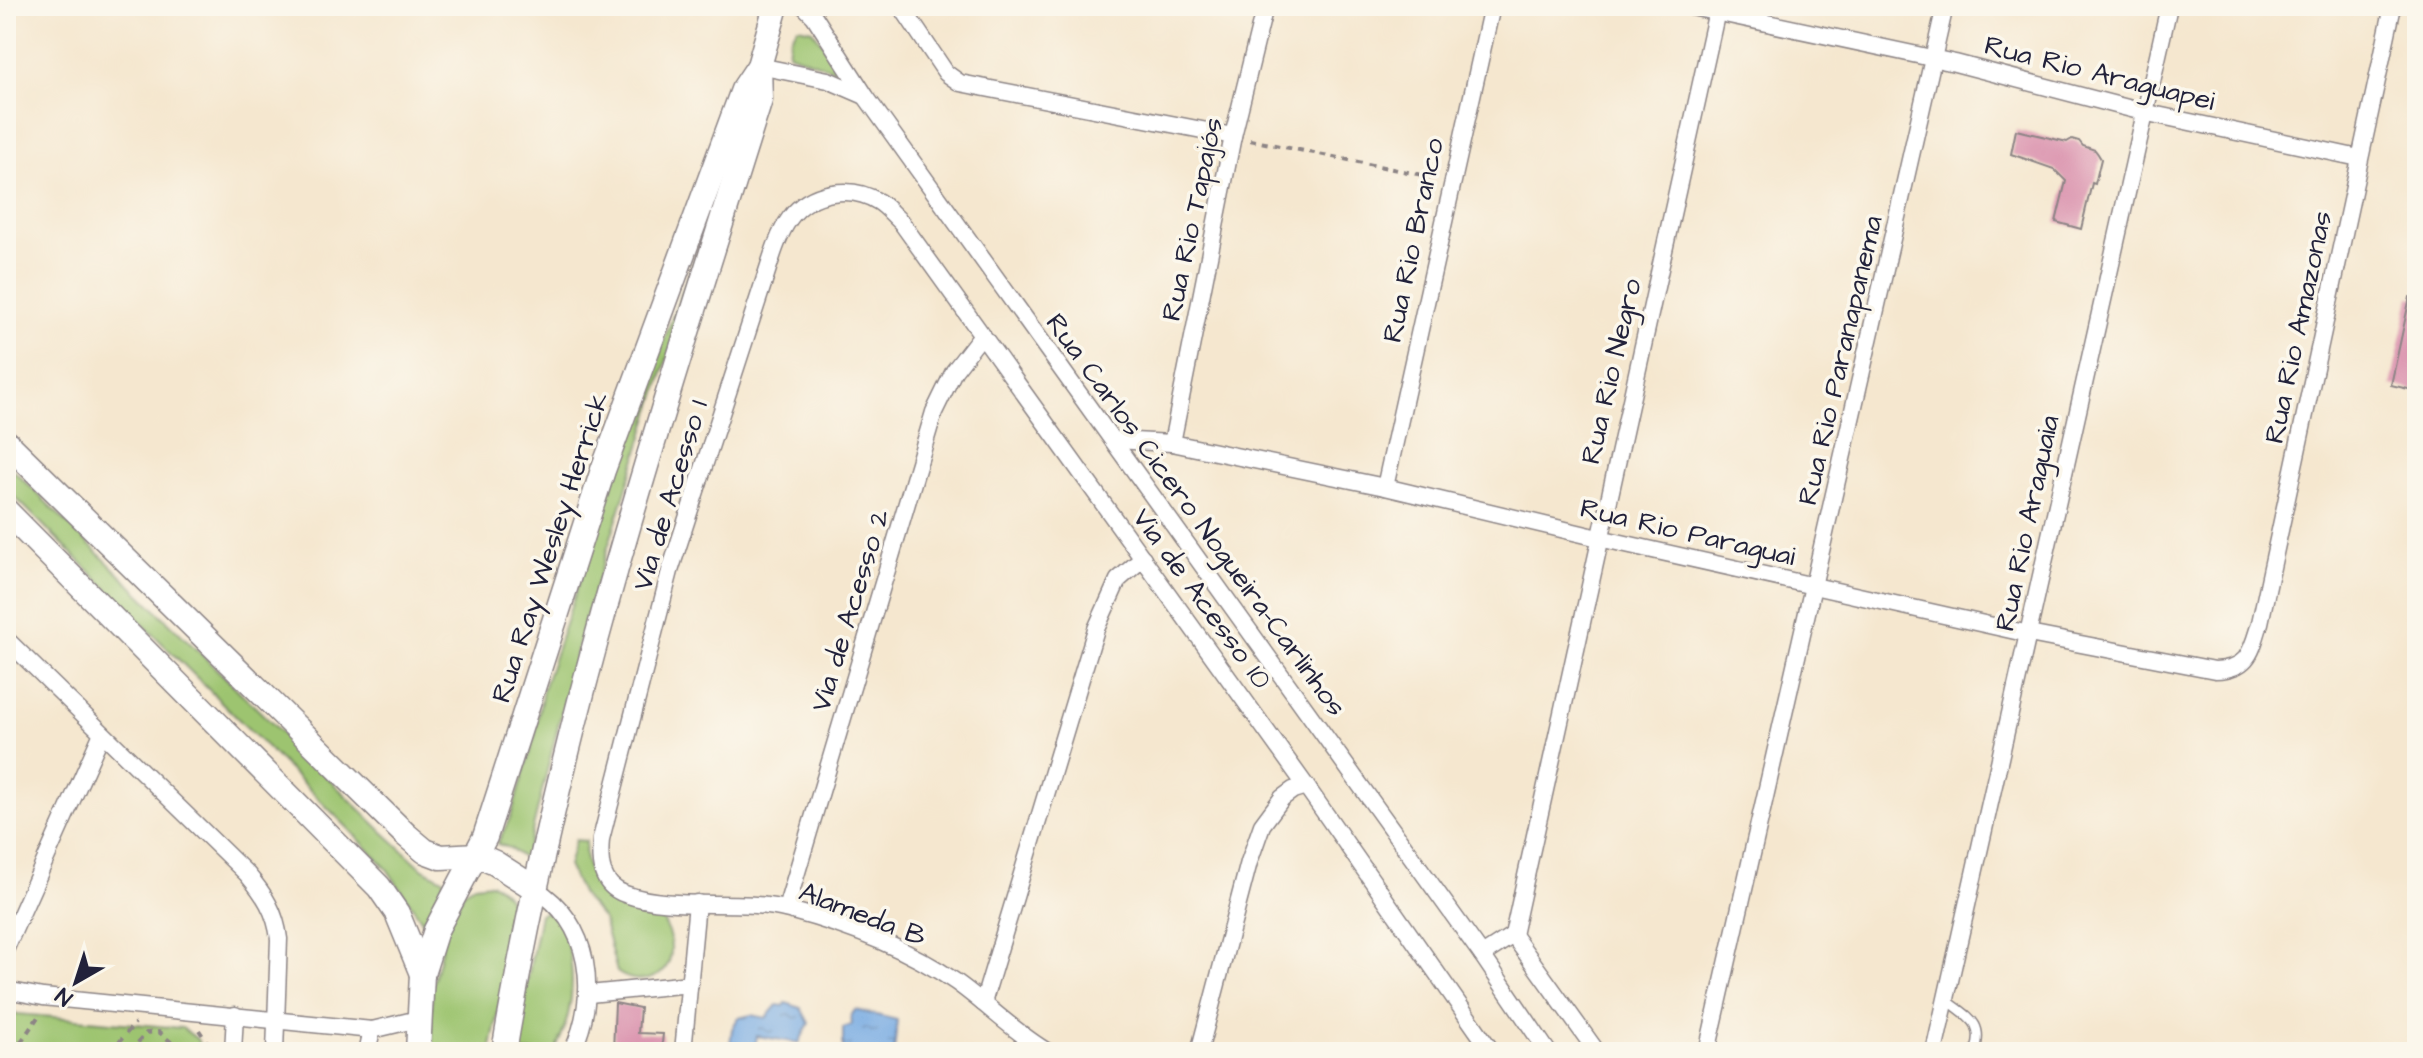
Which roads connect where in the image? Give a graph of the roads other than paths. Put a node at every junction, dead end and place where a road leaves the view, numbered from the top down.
1 (776, 6) edge
2 (804, 6) edge
3 (901, 6) edge
4 (1265, 6) edge
5 (1492, 6) edge
6 (1687, 6) edge
7 (1945, 6) edge
8 (2169, 6) edge
9 (2393, 6) edge
10 (1717, 10) edge
11 (1933, 58) junction
12 (759, 66) junction
13 (866, 97) junction
14 (2143, 112) junction
15 (1233, 136) junction
16 (2359, 158) junction
17 (856, 191) joint
18 (981, 336) junction
19 (1114, 440) junction
20 (6, 442) edge
21 (1172, 443) junction
22 (1385, 487) junction
23 (6, 511) edge
24 (1599, 538) junction
25 (1143, 558) junction
26 (1814, 586) junction
27 (2029, 634) junction
28 (6, 639) edge
29 (2247, 657) joint
30 (102, 733) junction
31 (1306, 786) junction
32 (477, 855) junction
33 (599, 866) joint
34 (534, 888) junction
35 (697, 903) junction
36 (786, 909) junction
37 (1513, 935) junction
38 (6, 948) edge
39 (1482, 955) junction
40 (422, 974) junction
41 (690, 984) junction
42 (6, 990) edge
43 (589, 994) junction
44 (1946, 1000) junction
45 (983, 1003) junction
46 (235, 1015) junction
47 (278, 1019) junction
48 (418, 1019) junction
49 (372, 1030) junction
50 (233, 1052) edge
51 (275, 1052) edge
52 (367, 1052) edge
53 (418, 1052) edge
54 (504, 1052) edge
55 (572, 1052) edge
56 (683, 1052) edge
57 (1048, 1052) edge
58 (1199, 1052) edge
59 (1492, 1052) edge
60 (1548, 1052) edge
61 (1597, 1052) edge
62 (1707, 1052) edge
63 (1934, 1052) edge
64 (1975, 1052) edge

1 - 12 street, Rua Ray Wesley Herrick
2 - 13 street, Rua Carlos Cicero Nogueira-Carlinhos
3 - 15 street
4 - 15 street, Rua Rio Tapajós
5 - 22 street, Rua Rio Branco
6 - 10 street, Rua Rio Araguapei
7 - 11 street, Rua Rio Paranapanema
8 - 14 street, Rua Rio Araguaia
9 - 16 street, Rua Rio Amazonas
10 - 11 street, Rua Rio Araguapei
10 - 24 street, Rua Rio Negro
11 - 14 street, Rua Rio Araguapei
11 - 26 street, Rua Rio Paranapanema
12 - 13 street
12 - 32 street, Rua Ray Wesley Herrick
12 - 34 street, Rua Ray Wesley Herrick
13 - 19 street, Rua Carlos Cicero Nogueira-Carlinhos
14 - 16 street, Rua Rio Araguapei
14 - 27 street, Rua Rio Araguaia
15 - 21 street, Rua Rio Tapajós
16 - 29 street, Rua Rio Amazonas
17 - 18 street, Via de Acesso 10
17 - 33 street, Via de Acesso 1
18 - 25 street, Via de Acesso 10
18 - 36 street, Via de Acesso 2
19 - 21 street, Rua Rio Paraguai
19 - 39 street, Rua Carlos Cicero Nogueira-Carlinhos
20 - 32 street
21 - 22 street, Rua Rio Paraguai
22 - 24 street, Rua Rio Paraguai
23 - 40 street
24 - 26 street, Rua Rio Paraguai
24 - 37 street, Rua Rio Negro
25 - 31 street, Via de Acesso 10
25 - 45 street
26 - 27 street, Rua Rio Paraguai
26 - 62 street, Rua Rio Paranapanema
27 - 29 street, Rua Rio Paraguai
27 - 44 street, Rua Rio Araguaia
28 - 30 street
30 - 38 street
30 - 47 street
31 - 58 street
31 - 59 street, Via de Acesso 10
32 - 34 street
32 - 40 street, Rua Ray Wesley Herrick
33 - 35 street, Alameda B
34 - 43 street
34 - 54 street, Rua Ray Wesley Herrick
35 - 36 street, Alameda B
35 - 41 street
36 - 45 street, Alameda B
37 - 39 street
37 - 61 street
39 - 60 street, Rua Carlos Cicero Nogueira-Carlinhos
40 - 48 street, Rua Ray Wesley Herrick
41 - 43 street
41 - 56 street
42 - 46 street
43 - 55 street
44 - 63 street, Rua Rio Araguaia
44 - 64 lane
45 - 57 street, Alameda B
46 - 47 street
46 - 50 street
47 - 49 street
47 - 51 street
48 - 49 street
48 - 53 street, Rua Ray Wesley Herrick
49 - 52 street

